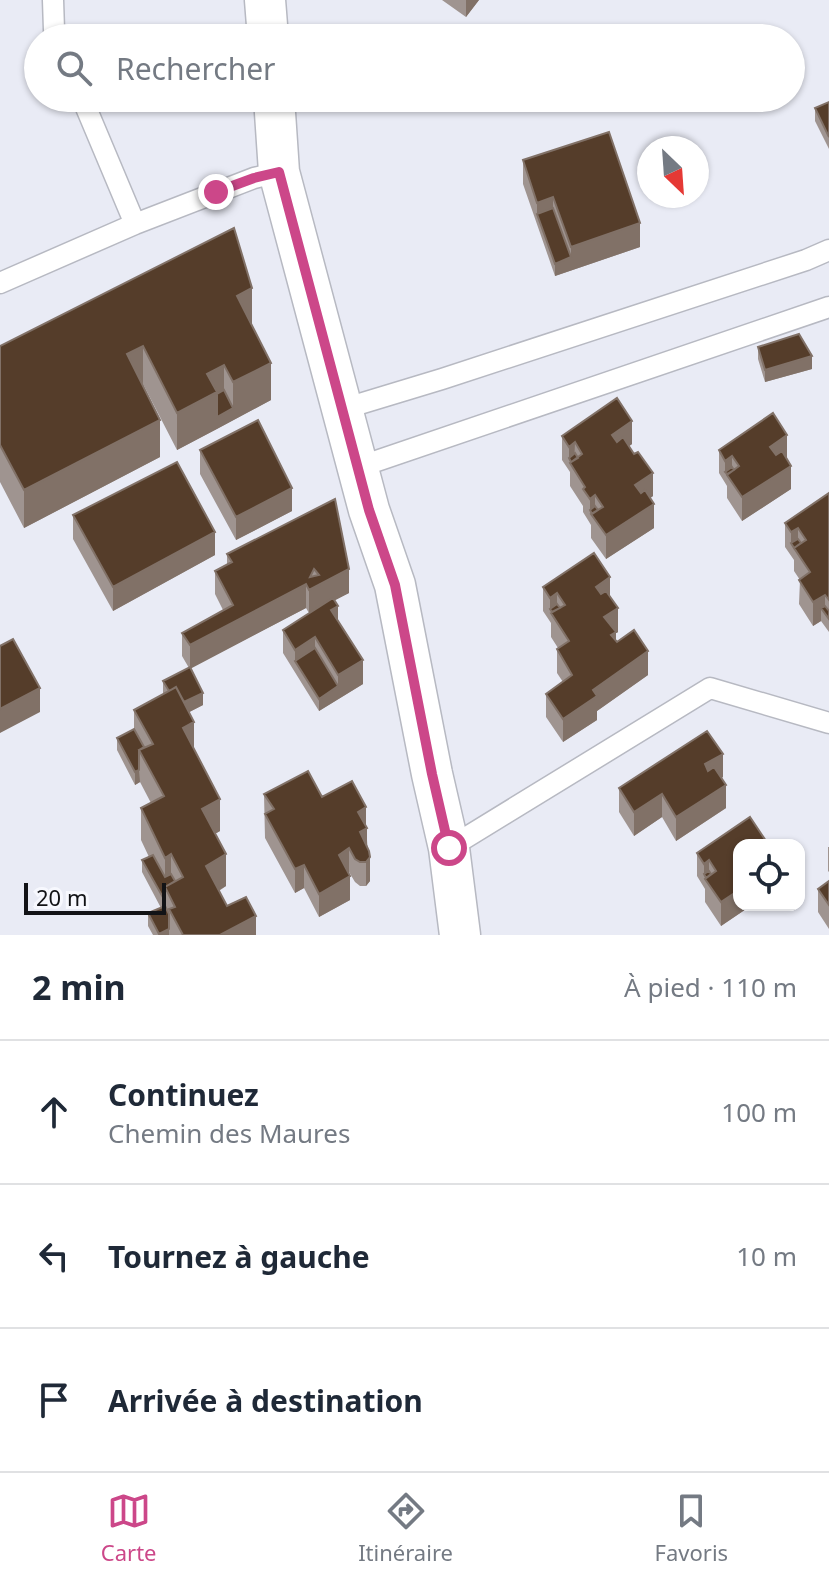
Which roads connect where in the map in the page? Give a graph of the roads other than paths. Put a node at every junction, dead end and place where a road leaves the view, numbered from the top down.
1 (53, 0) edge
2 (265, 0) edge
3 (54, 24) edge
4 (267, 24) edge
5 (88, 112) edge
6 (275, 112) edge
7 (279, 172) junction
8 (135, 224) junction
9 (829, 250) edge
10 (0, 283) edge
11 (829, 307) edge
12 (343, 409) junction
13 (359, 467) junction
14 (829, 723) edge
15 (449, 848) junction
16 (460, 935) edge

1 - 3 lane
2 - 4 street
5 - 8 lane
6 - 7 street
7 - 8 lane
7 - 12 street
8 - 10 lane
9 - 12 lane
11 - 13 lane
12 - 13 street
13 - 15 street
14 - 15 lane
15 - 16 street

